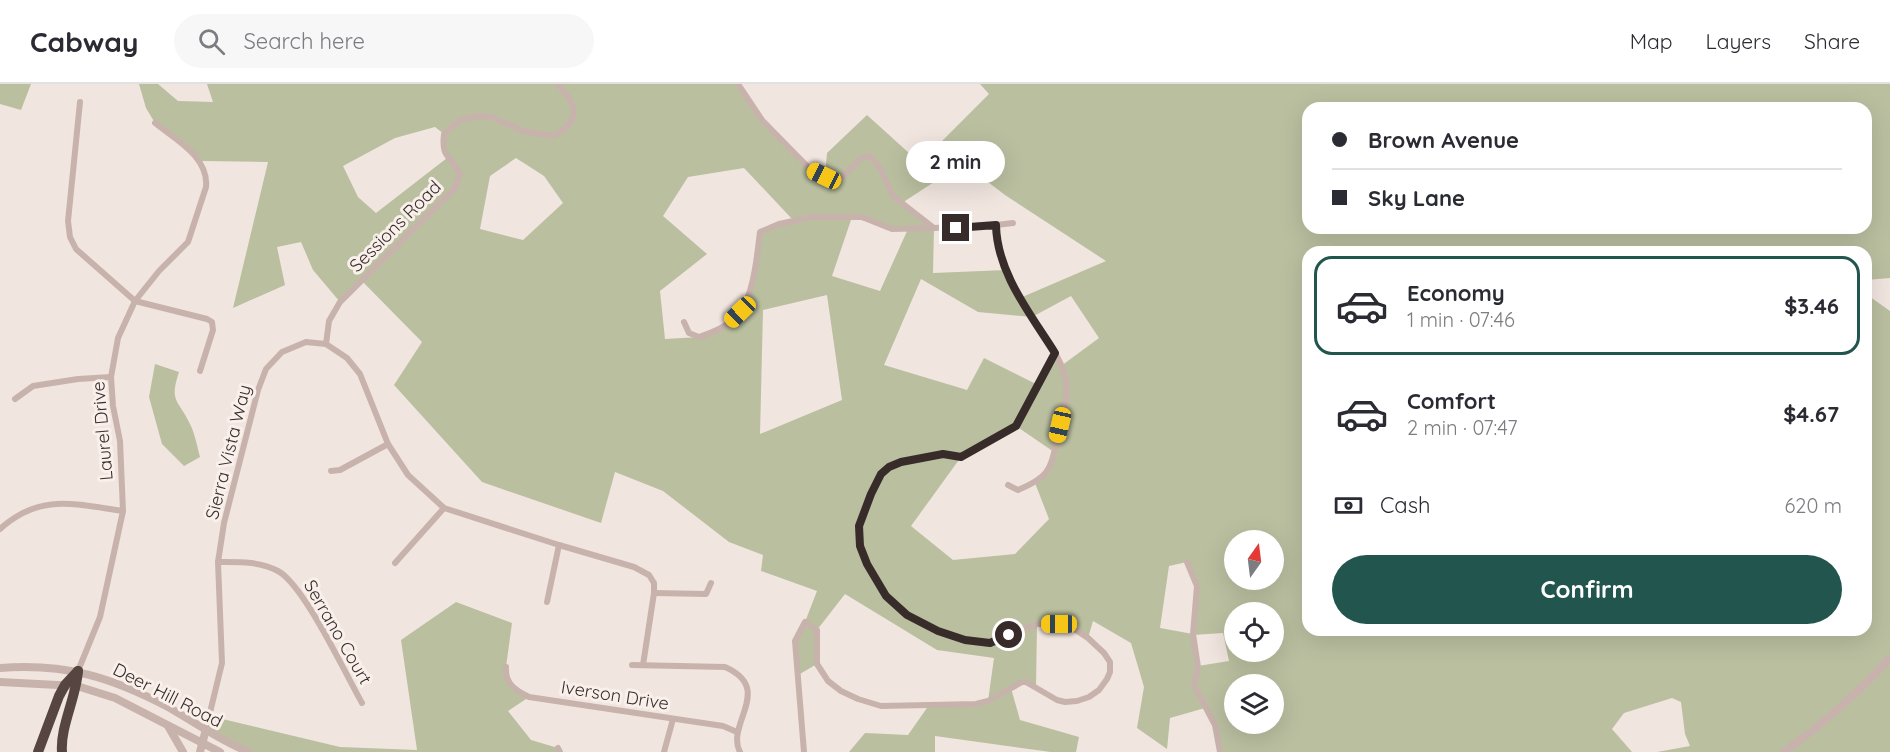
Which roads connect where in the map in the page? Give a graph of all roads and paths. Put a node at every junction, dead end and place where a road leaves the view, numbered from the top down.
1 (557, 84) edge
2 (738, 84) edge
3 (80, 102) dead end
4 (155, 123) dead end
5 (1013, 223) dead end
6 (996, 225) junction
7 (934, 228) junction
8 (135, 301) junction
9 (684, 321) dead end
10 (326, 344) junction
11 (1055, 353) junction
12 (200, 370) dead end
13 (111, 377) junction
14 (15, 399) dead end
15 (388, 444) junction
16 (331, 471) dead end
17 (1008, 485) dead end
18 (444, 508) junction
19 (123, 511) junction
20 (0, 529) edge
21 (559, 545) junction
22 (218, 562) junction
23 (1187, 562) dead end
24 (395, 563) dead end
25 (711, 583) dead end
26 (654, 593) junction
27 (547, 602) dead end
28 (1890, 658) edge
29 (632, 665) dead end
30 (644, 665) junction
31 (506, 667) dead end
32 (0, 668) edge
33 (78, 671) junction
34 (0, 682) edge
35 (65, 685) junction
36 (77, 686) junction
37 (362, 703) dead end
38 (673, 719) junction
39 (165, 722) junction
40 (206, 729) junction
41 (737, 732) junction
42 (202, 742) junction
43 (38, 752) edge
44 (62, 752) edge
45 (183, 752) edge
46 (200, 752) edge
47 (220, 752) edge
48 (249, 752) edge
49 (664, 752) edge
50 (740, 752) edge
51 (804, 752) edge
52 (1220, 752) edge
53 (1784, 752) edge

1 - 10 street, Sessions Road
2 - 7 street
3 - 8 street
4 - 8 street, Laurel Drive
5 - 6 street
6 - 7 street
6 - 11 street
7 - 9 street
8 - 12 street
8 - 13 street, Laurel Drive
10 - 15 street
10 - 22 street, Sierra Vista Way
11 - 17 street
11 - 51 street
13 - 14 street
13 - 19 street, Laurel Drive
15 - 16 street
15 - 18 street
18 - 21 street
18 - 24 street
19 - 20 street
19 - 33 street, Laurel Drive
21 - 26 street
21 - 27 street
22 - 37 street, Serrano Court
22 - 40 street, Sierra Vista Way
23 - 52 street
25 - 26 street
26 - 30 street
28 - 53 street
29 - 30 street
30 - 41 street
31 - 38 street, Iverson Drive
32 - 33 street, Deer Hill Road
33 - 35 highway
33 - 36 highway
33 - 40 street, Deer Hill Road
34 - 35 street, Deer Hill Road
35 - 36 street, Deer Hill Road
35 - 43 highway
36 - 39 street, Deer Hill Road
36 - 44 highway
38 - 41 street, Iverson Drive
38 - 49 street
39 - 42 street, Deer Hill Road
39 - 45 street
40 - 42 street
40 - 48 street, Deer Hill Road
41 - 50 street
42 - 46 street
42 - 47 street, Deer Hill Road

